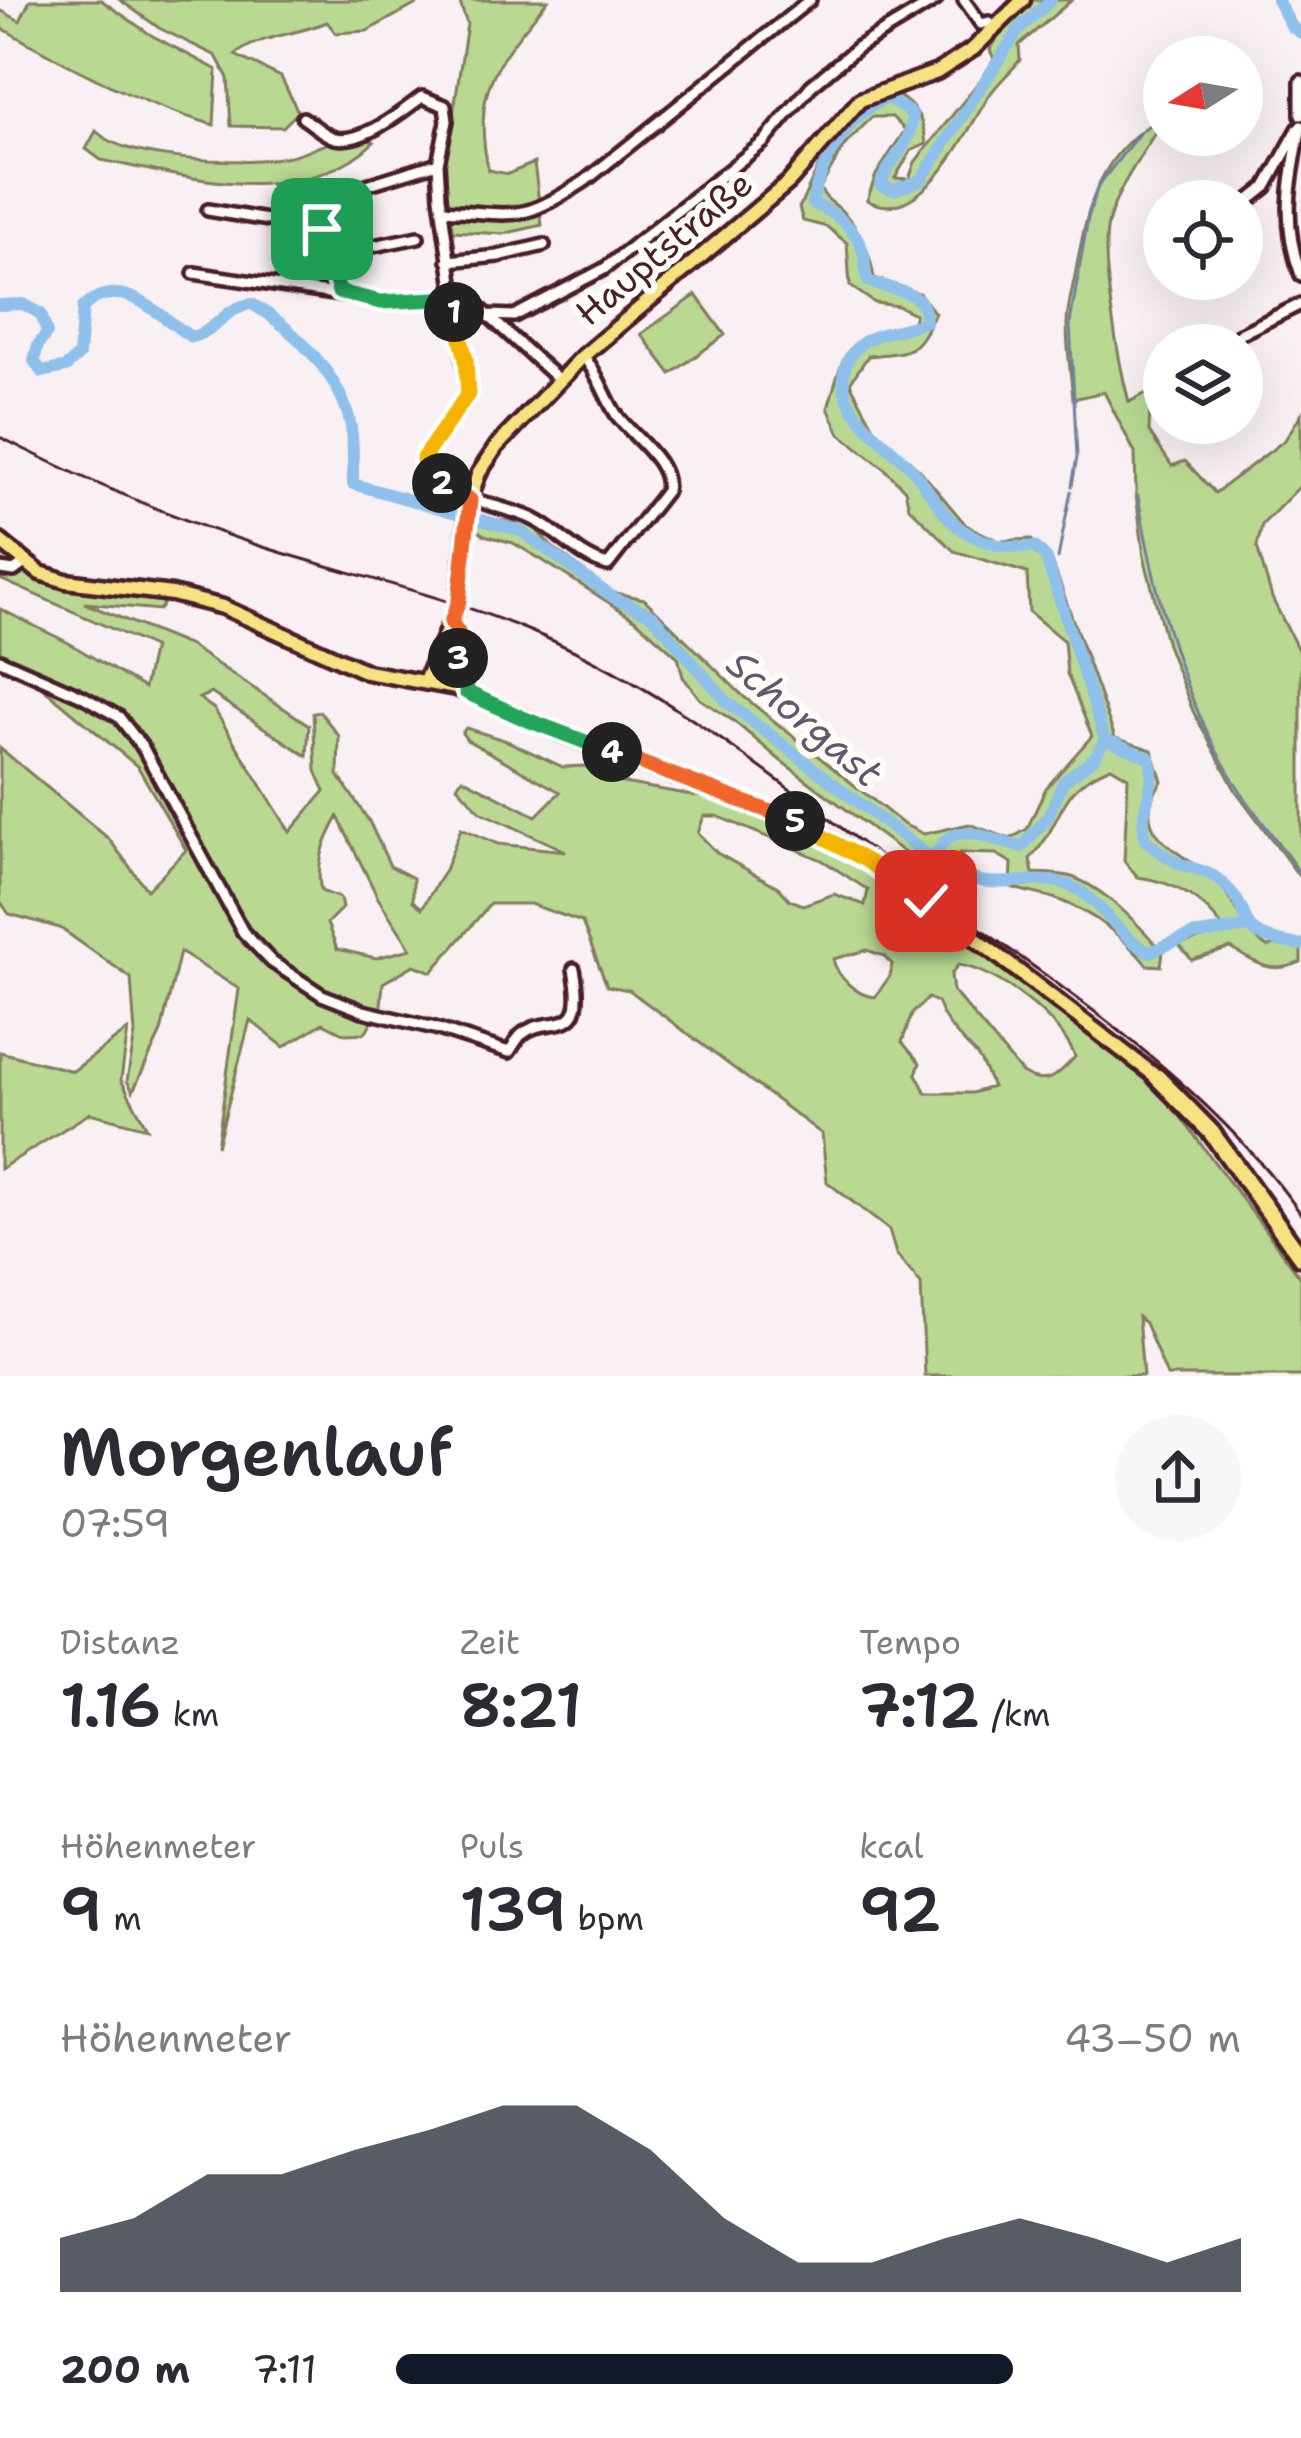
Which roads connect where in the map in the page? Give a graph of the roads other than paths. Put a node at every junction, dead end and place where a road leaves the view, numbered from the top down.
1 (810, 0) edge
2 (936, 0) edge
3 (964, 0) edge
4 (1023, 0) edge
5 (989, 22) dead end
6 (1301, 81) edge
7 (1301, 115) edge
8 (303, 118) dead end
9 (1301, 125) edge
10 (438, 163) junction
11 (1263, 189) edge
12 (321, 199) dead end
13 (208, 210) dead end
14 (442, 210) junction
15 (418, 237) dead end
16 (544, 245) dead end
17 (329, 255) junction
18 (448, 261) junction
19 (194, 273) dead end
20 (1301, 275) edge
21 (339, 292) junction
22 (453, 298) junction
23 (1301, 304) edge
24 (488, 315) junction
25 (514, 316) junction
26 (1260, 324) edge
27 (512, 336) junction
28 (583, 356) junction
29 (559, 380) junction
30 (469, 504) junction
31 (0, 541) edge
32 (26, 562) junction
33 (0, 569) edge
34 (451, 622) junction
35 (0, 660) edge
36 (425, 681) junction
37 (466, 692) junction
38 (574, 969) dead end
39 (1157, 1077) joint
40 (1301, 1257) edge

1 - 14 street
2 - 25 street
3 - 5 street
4 - 28 main road, Hauptstraße
6 - 7 street
8 - 10 street
9 - 11 street
9 - 20 street
10 - 12 street
10 - 14 street
13 - 17 street
14 - 18 street
15 - 17 street
16 - 18 street
17 - 21 street
18 - 22 street
19 - 21 street
21 - 22 street
22 - 24 street
22 - 30 street
23 - 26 street
24 - 25 street
24 - 27 street
25 - 27 street
27 - 29 street
28 - 29 main road, Hauptstraße
28 - 30 street
29 - 30 main road, Hauptstraße
30 - 34 main road, Hauptstraße
31 - 32 main road
32 - 33 street
32 - 36 main road
34 - 36 main road, Hauptstraße
34 - 37 street, Hauptstraße
35 - 38 street
36 - 37 main road
37 - 39 main road
39 - 40 highway

